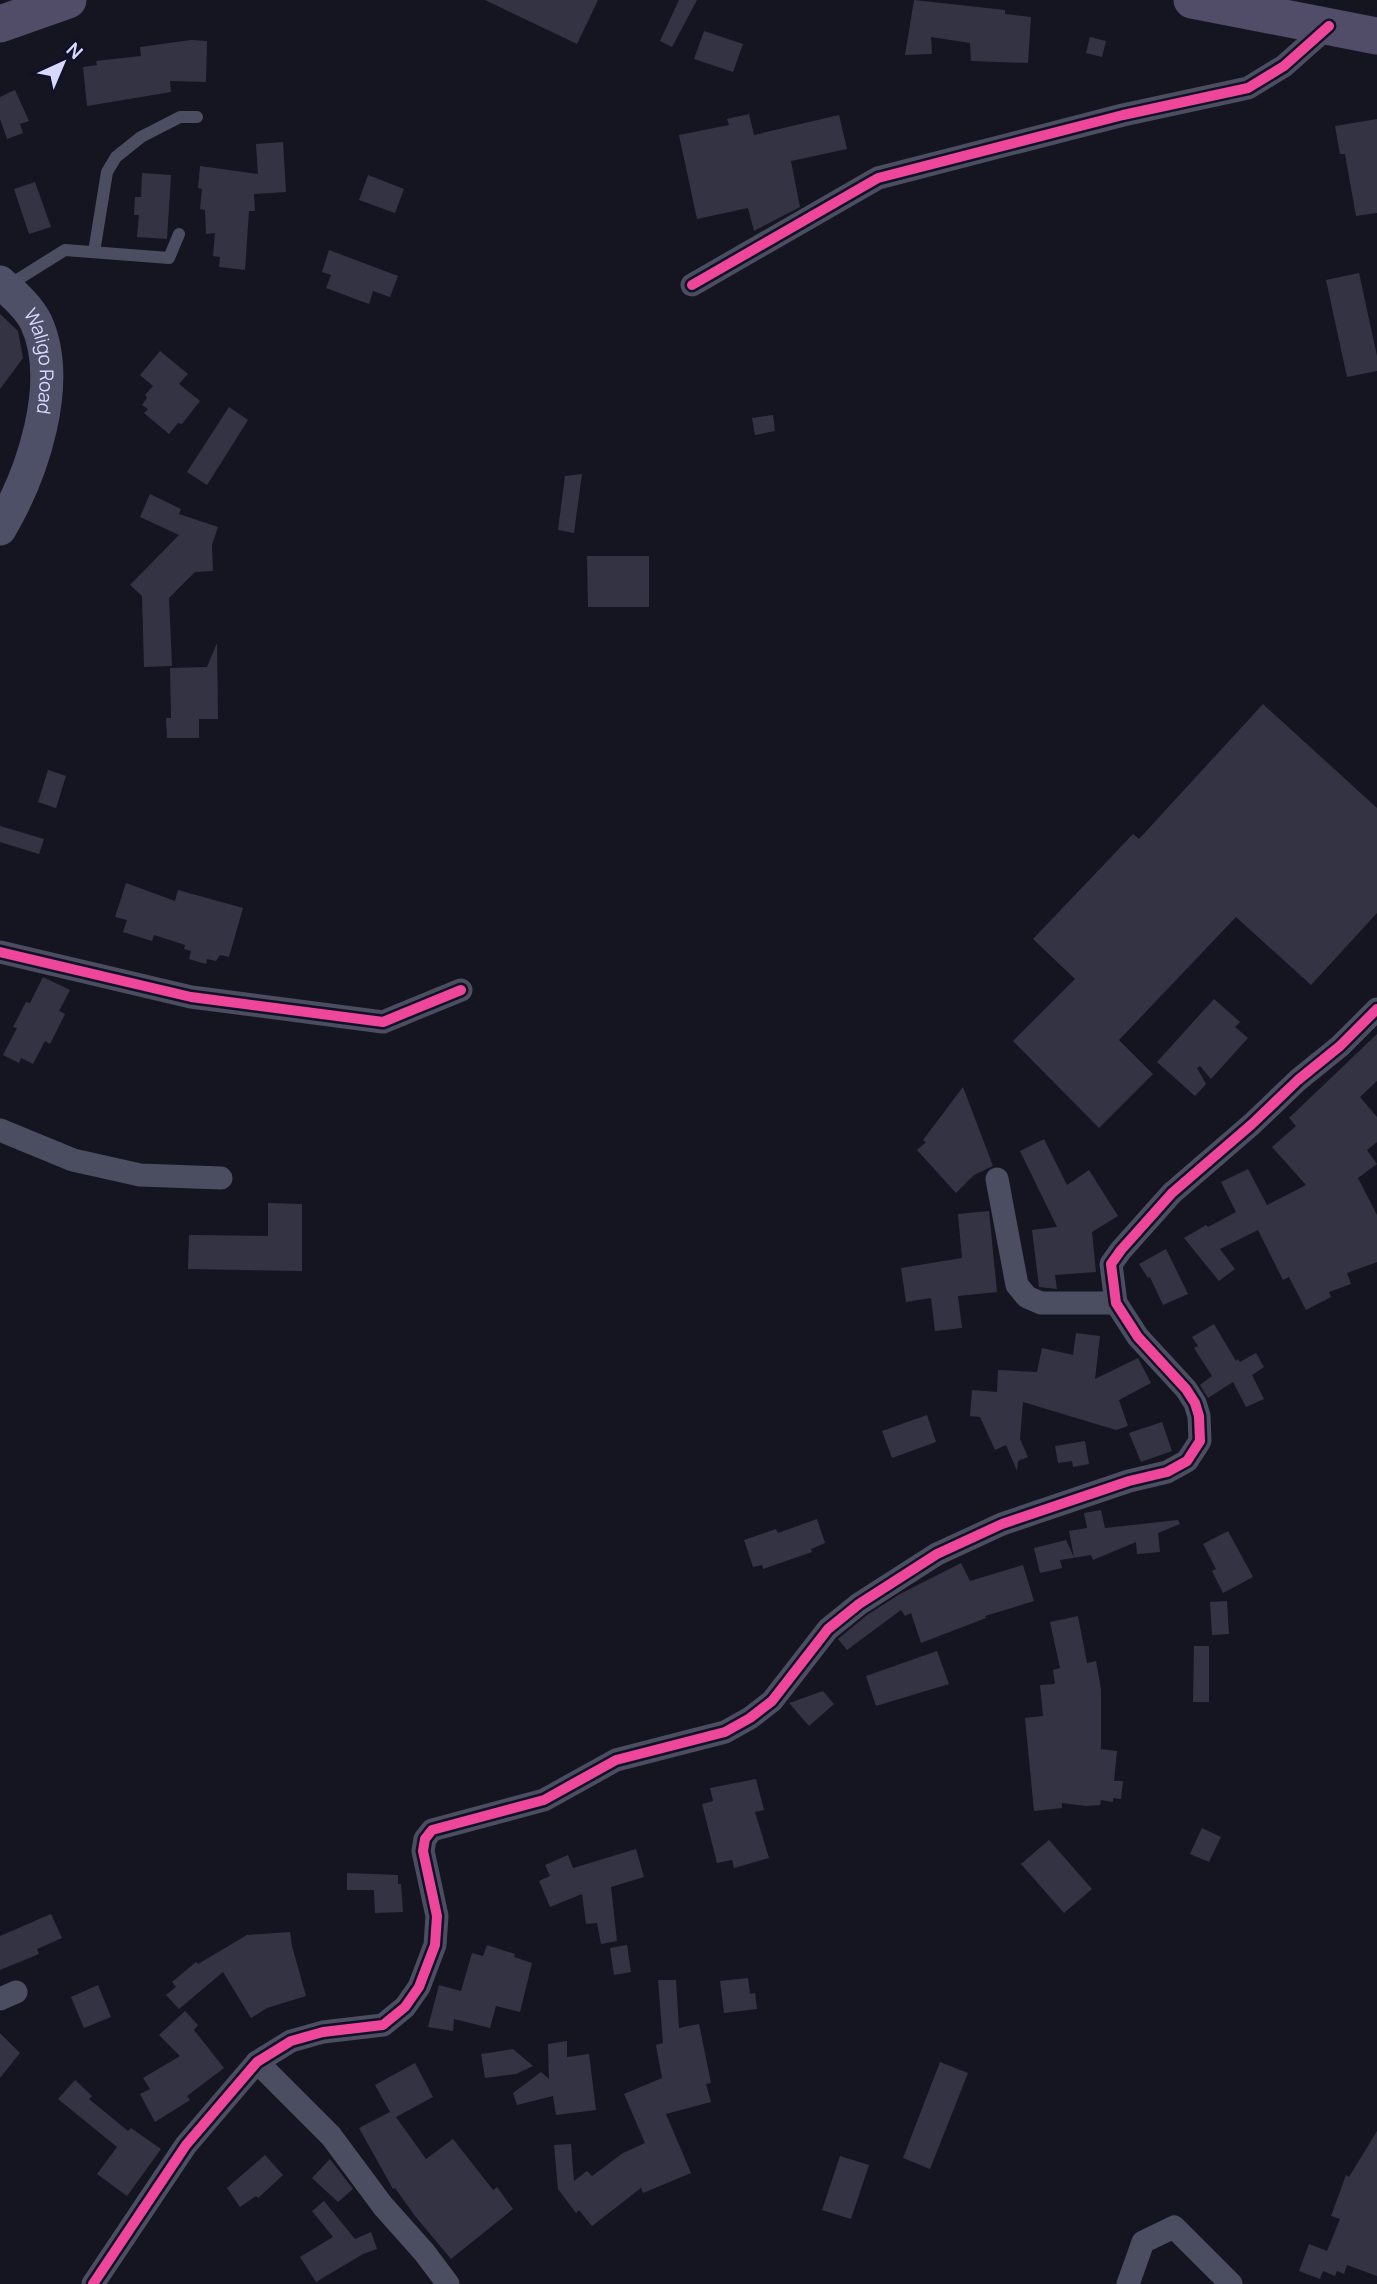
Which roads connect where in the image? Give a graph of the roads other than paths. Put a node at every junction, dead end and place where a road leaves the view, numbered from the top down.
1 (68, 0) edge
2 (1192, 0) edge
3 (0, 24) edge
4 (1329, 26) junction
5 (1377, 36) edge
6 (197, 117) dead end
7 (179, 234) dead end
8 (94, 252) junction
9 (3, 285) edge
10 (692, 285) dead end
11 (0, 529) edge
12 (0, 952) edge
13 (461, 990) dead end
14 (1377, 1009) edge
15 (0, 1130) edge
16 (221, 1178) dead end
17 (997, 1179) dead end
18 (1116, 1303) junction
19 (257, 2062) junction
20 (93, 2284) edge
21 (447, 2284) edge
22 (1128, 2284) edge
23 (1231, 2284) edge

1 - 3 main road
2 - 4 main road
4 - 5 main road
4 - 10 street
6 - 8 lane
7 - 8 lane
8 - 9 lane
9 - 11 street, Waligo Road
12 - 13 street
14 - 18 street
15 - 16 street
17 - 18 street
18 - 19 street
19 - 20 street
19 - 21 street
22 - 23 street

